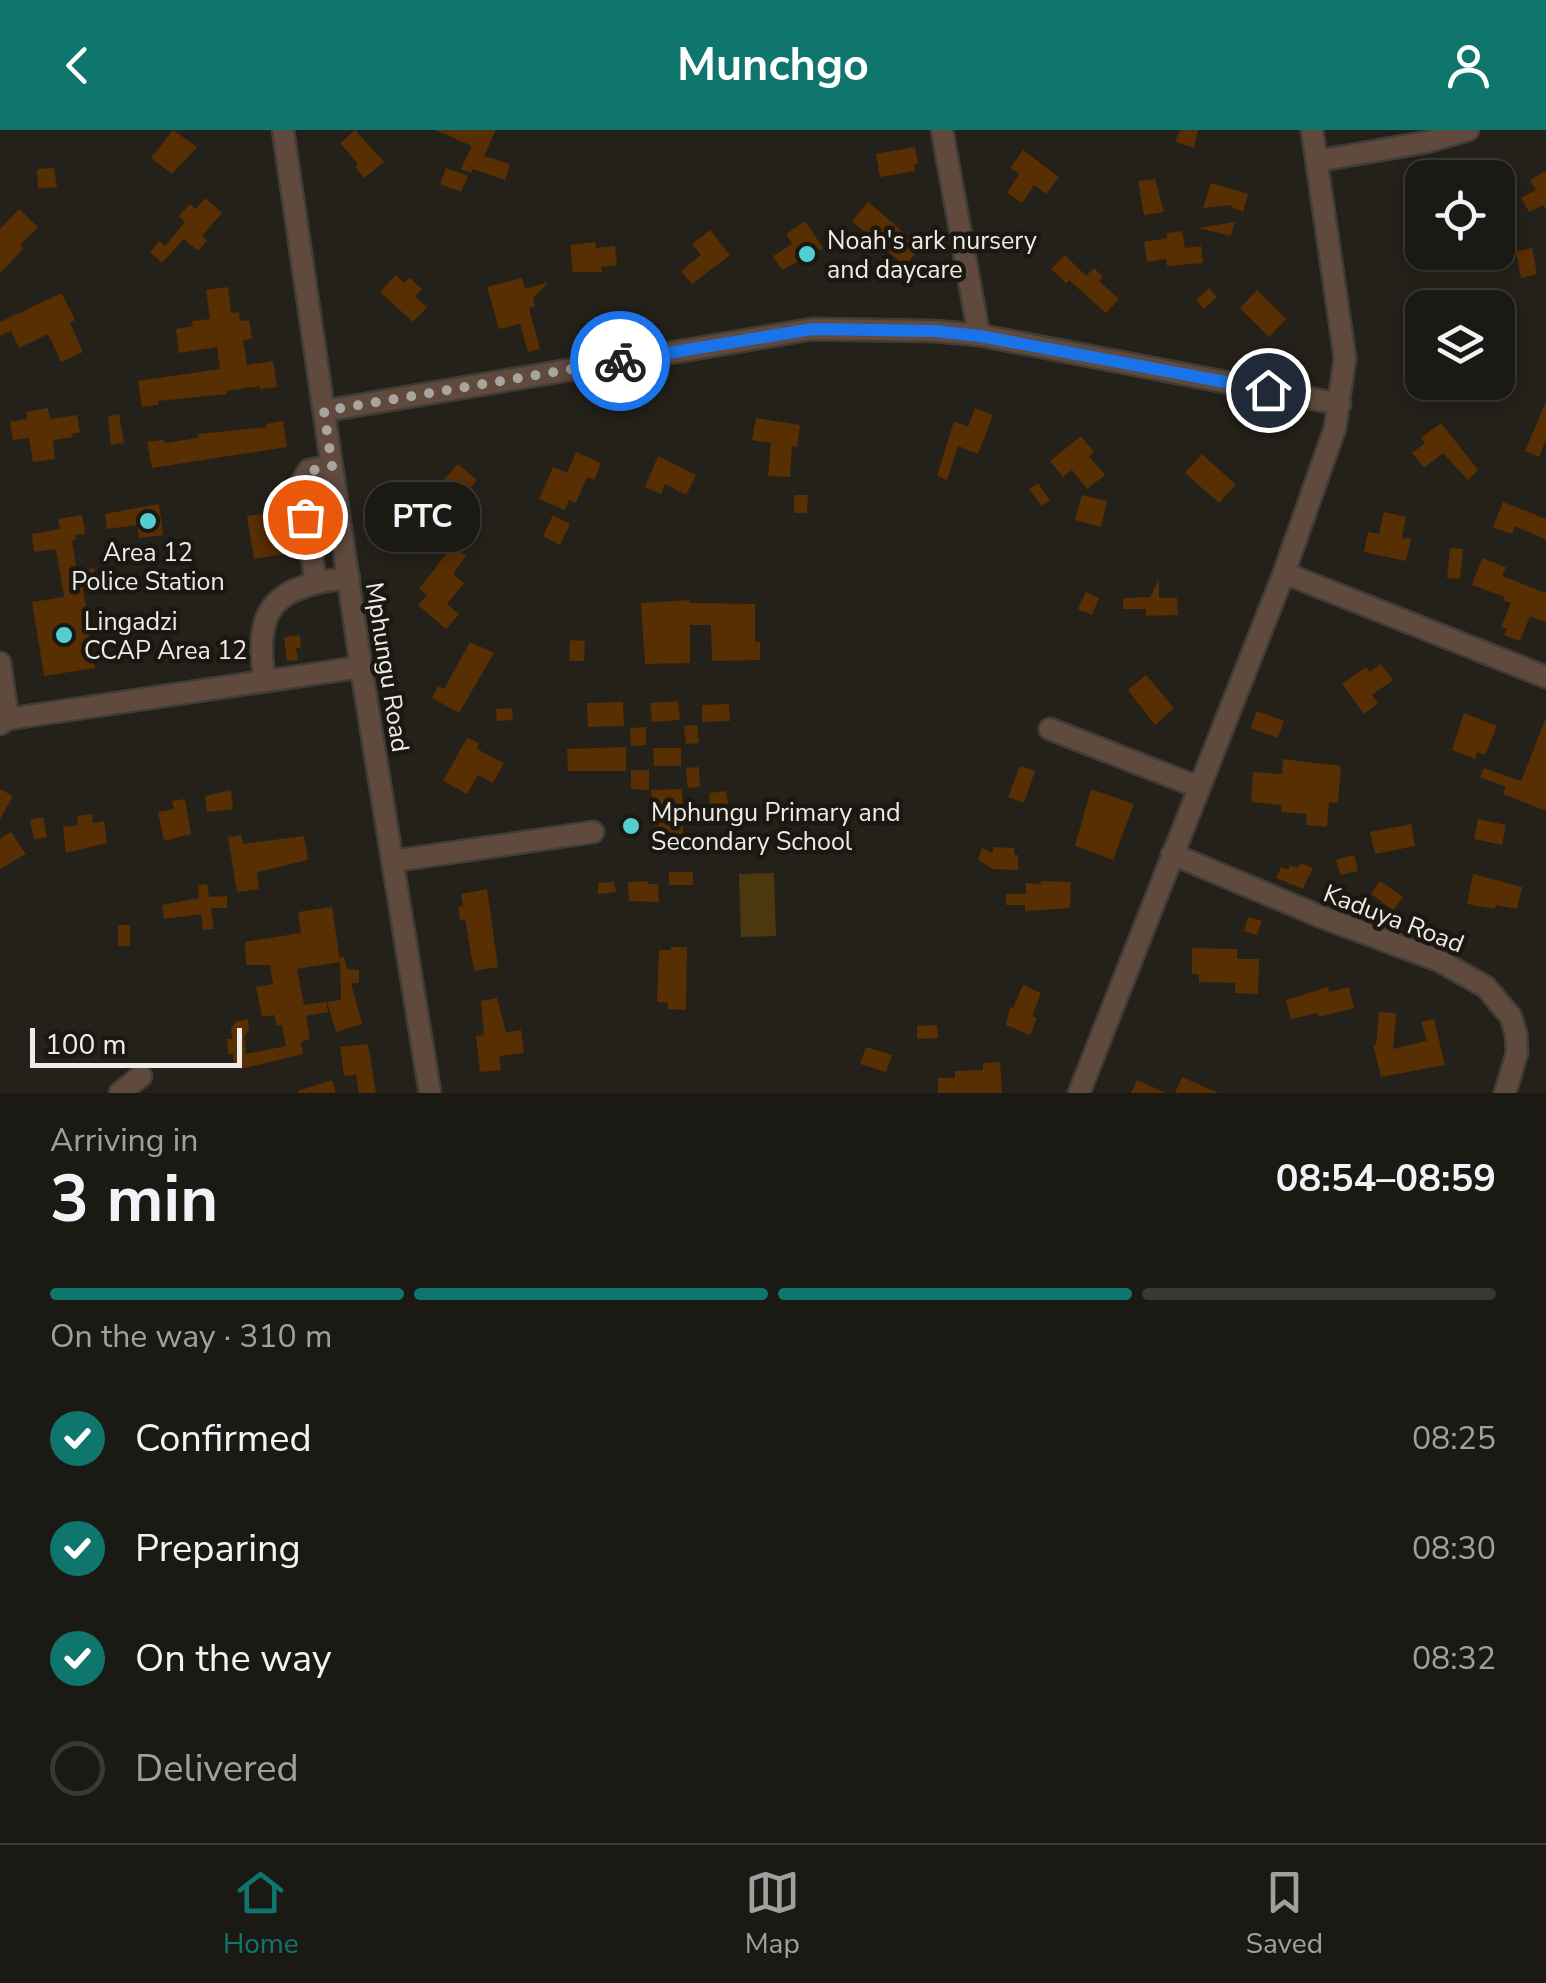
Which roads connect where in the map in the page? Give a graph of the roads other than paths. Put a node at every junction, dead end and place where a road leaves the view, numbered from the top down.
1 (283, 130) edge
2 (942, 130) edge
3 (1312, 130) edge
4 (1468, 130) edge
5 (1317, 161) junction
6 (980, 336) junction
7 (1340, 404) junction
8 (324, 411) junction
9 (332, 466) junction
10 (1284, 573) junction
11 (349, 578) junction
12 (316, 582) junction
13 (0, 662) edge
14 (361, 667) junction
15 (1546, 678) edge
16 (265, 681) junction
17 (4, 721) edge
18 (1050, 729) dead end
19 (1198, 787) junction
20 (593, 832) dead end
21 (1172, 854) junction
22 (393, 861) junction
23 (140, 1076) dead end
24 (120, 1093) edge
25 (430, 1093) edge
26 (1079, 1093) edge
27 (1504, 1093) edge

1 - 8 street, Mphungu Road
2 - 6 street
3 - 5 street
4 - 5 street
5 - 7 street
6 - 7 street
6 - 8 street
7 - 10 street
8 - 9 street, Mphungu Road
9 - 11 street, Mphungu Road
9 - 12 street
10 - 15 street
10 - 19 street
11 - 12 street
11 - 14 street, Mphungu Road
12 - 16 street
13 - 17 street
14 - 16 street
14 - 22 street, Mphungu Road
16 - 17 street
18 - 19 street
19 - 21 street
20 - 22 street
21 - 26 street
21 - 27 street, Kaduya Road
22 - 25 street, Mphungu Road
23 - 24 street

